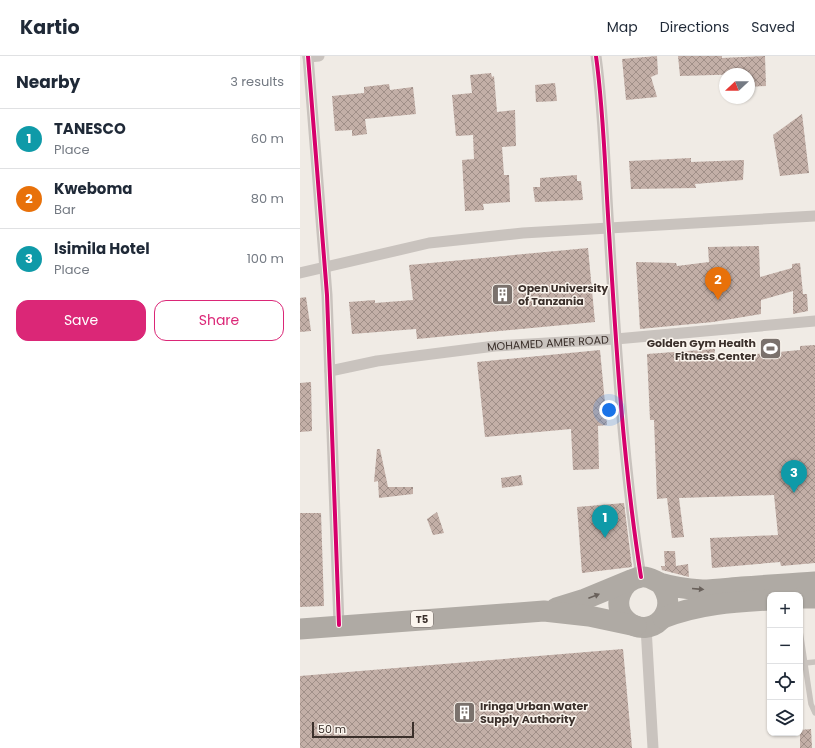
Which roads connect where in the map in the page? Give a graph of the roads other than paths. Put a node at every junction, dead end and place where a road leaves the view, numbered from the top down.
1 (308, 56) edge
2 (319, 56) edge
3 (596, 56) edge
4 (815, 216) edge
5 (608, 229) junction
6 (325, 268) junction
7 (300, 273) edge
8 (815, 321) edge
9 (616, 339) junction
10 (330, 371) junction
11 (644, 580) junction
12 (815, 582) edge
13 (803, 598) edge
14 (815, 598) edge
15 (767, 600) edge
16 (544, 611) junction
17 (648, 624) junction
18 (339, 625) junction
19 (300, 629) edge
20 (803, 651) edge
21 (815, 662) edge
22 (805, 664) junction
23 (815, 713) edge
24 (653, 748) edge

1 - 2 street
1 - 6 street
3 - 5 street
4 - 5 street
5 - 6 street
5 - 9 street
6 - 7 street
6 - 10 street
8 - 9 street, MOHAMED AMER ROAD
9 - 10 street, MOHAMED AMER ROAD
9 - 11 street
10 - 18 street
11 -> 12 highway
16 -> 11 highway, T5
11 - 17 highway
11 - 17 highway
13 - 14 highway
15 - 17 highway
16 - 17 highway, T5
16 - 18 highway, T5
17 - 24 street
18 - 19 highway, T5
20 - 22 lane
21 - 22 lane
22 - 23 lane

